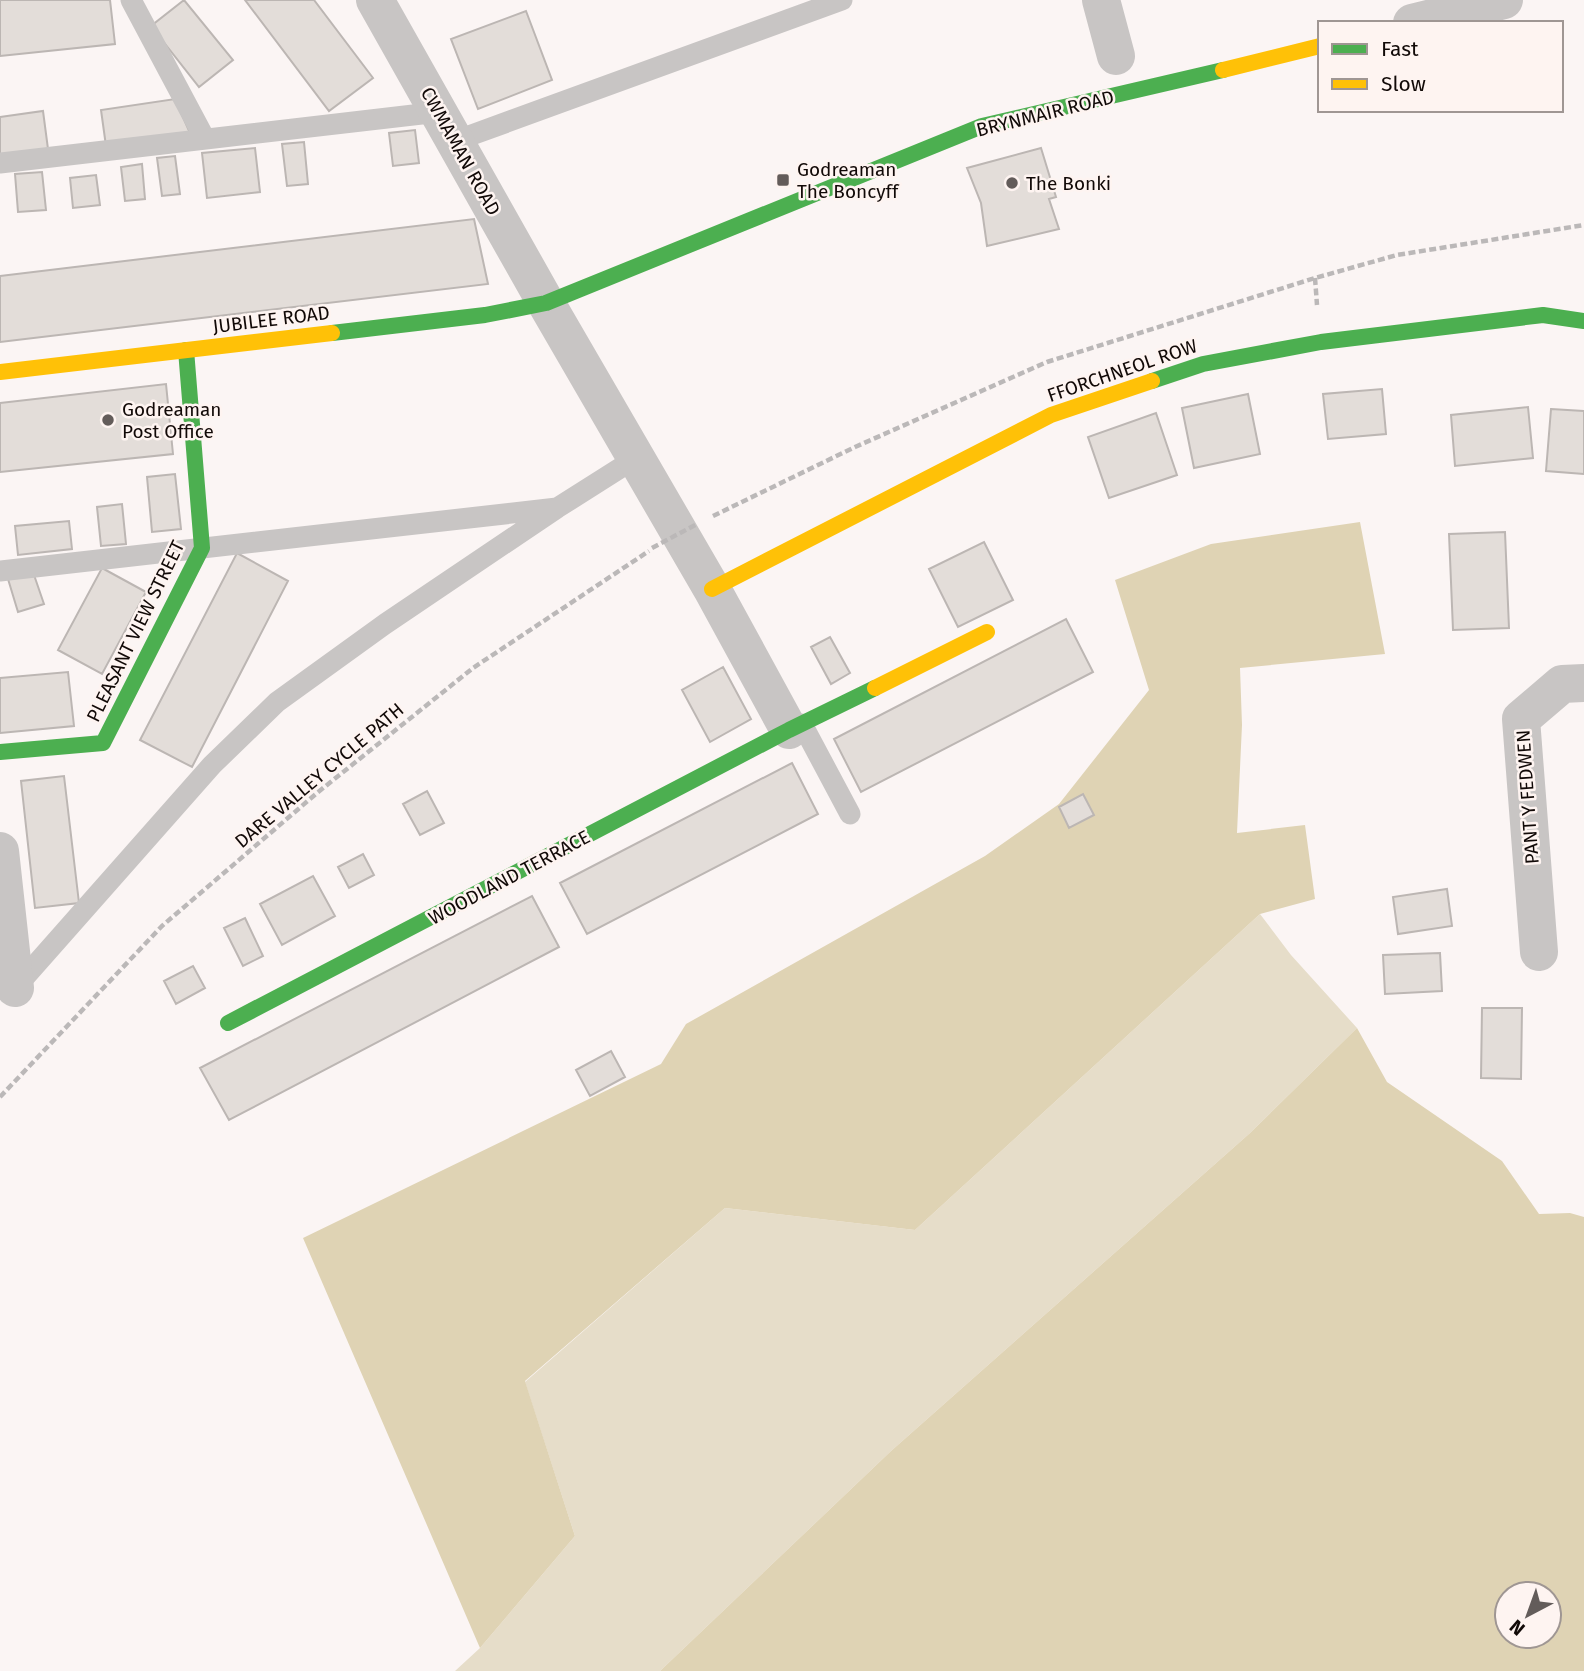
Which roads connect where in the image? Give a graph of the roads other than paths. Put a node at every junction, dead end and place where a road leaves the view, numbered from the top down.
1 (131, 0) edge
2 (375, 0) edge
3 (842, 0) edge
4 (1101, 0) edge
5 (1504, 0) edge
6 (1420, 21) edge
7 (1318, 46) edge
8 (1116, 56) dead end
9 (447, 126) junction
10 (205, 139) junction
11 (0, 163) edge
12 (546, 303) junction
13 (1584, 321) edge
14 (186, 350) junction
15 (0, 372) edge
16 (636, 458) junction
17 (557, 508) junction
18 (202, 548) junction
19 (0, 571) edge
20 (712, 589) junction
21 (987, 632) dead end
22 (1584, 684) edge
23 (795, 727) junction
24 (0, 752) edge
25 (850, 814) dead end
26 (0, 851) edge
27 (1539, 952) dead end
28 (15, 988) joint
29 (228, 1023) dead end

1 - 10 lane
2 - 9 street, CWMAMAN ROAD
3 - 9 lane
4 - 8 street
5 - 6 street
7 - 12 street, BRYNMAIR ROAD
9 - 10 lane
9 - 12 street, CWMAMAN ROAD
10 - 11 lane
12 - 14 street, JUBILEE ROAD
12 - 16 street
13 - 20 street, FFORCHNEOL ROW
14 - 15 street, JUBILEE ROAD
14 - 18 street, PLEASANT VIEW STREET
16 - 17 lane
16 - 20 street
17 - 18 lane
17 - 28 lane
18 - 19 lane
18 - 24 street, PLEASANT VIEW STREET
20 - 23 street
21 - 23 street, WOODLAND TERRACE
22 - 27 street, PANT Y FEDWEN
23 - 25 lane
23 - 29 street, WOODLAND TERRACE
26 - 28 street

